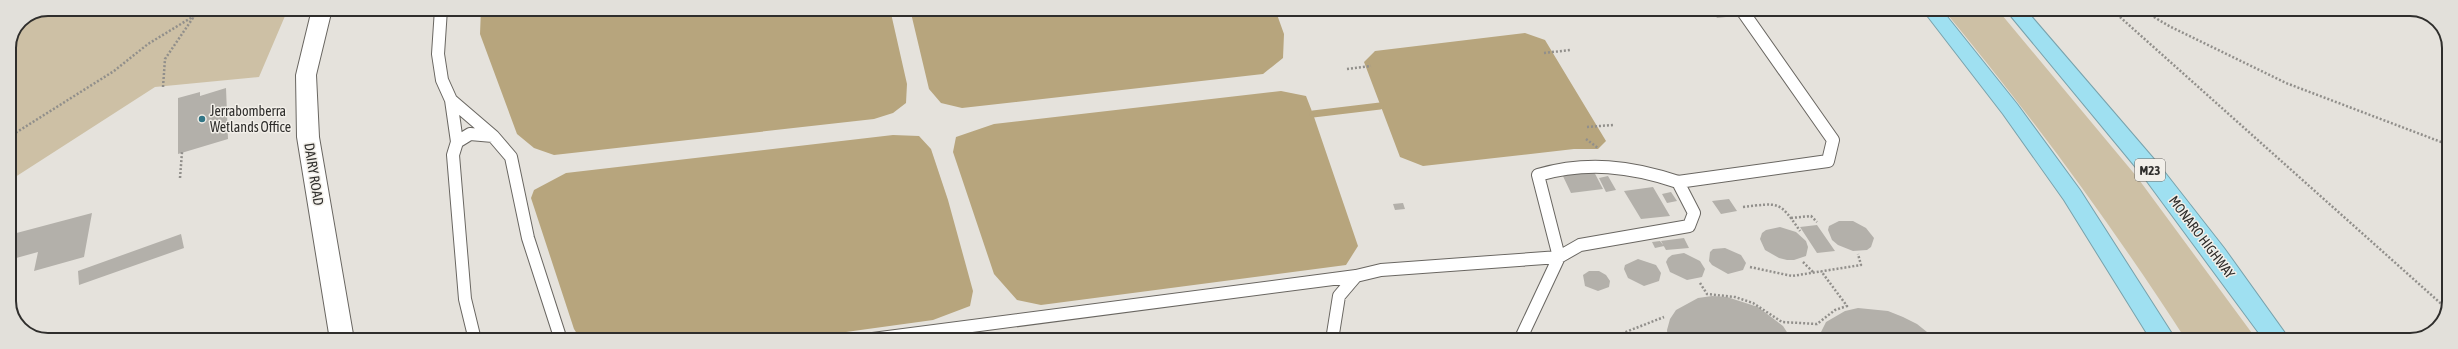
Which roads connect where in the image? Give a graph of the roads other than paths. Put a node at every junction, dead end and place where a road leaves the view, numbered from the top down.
1 (320, 16) edge
2 (441, 16) edge
3 (1746, 16) edge
4 (1937, 16) edge
5 (2020, 16) edge
6 (451, 100) junction
7 (494, 136) junction
8 (457, 142) junction
9 (1678, 182) junction
10 (1559, 257) junction
11 (1356, 276) junction
12 (341, 333) edge
13 (473, 333) edge
14 (559, 333) edge
15 (920, 333) edge
16 (1333, 333) edge
17 (1523, 333) edge
18 (2160, 333) edge
19 (2273, 333) edge

1 - 12 street, DAIRY ROAD
2 - 6 lane
3 - 9 lane
4 - 18 highway
5 - 19 highway, MONARO HIGHWAY / M23
6 - 7 lane
6 - 8 lane
7 - 8 lane
7 - 14 lane
8 - 13 lane
9 - 10 lane
9 - 10 lane
10 - 11 lane
10 - 17 lane
11 - 15 lane
11 - 16 lane

